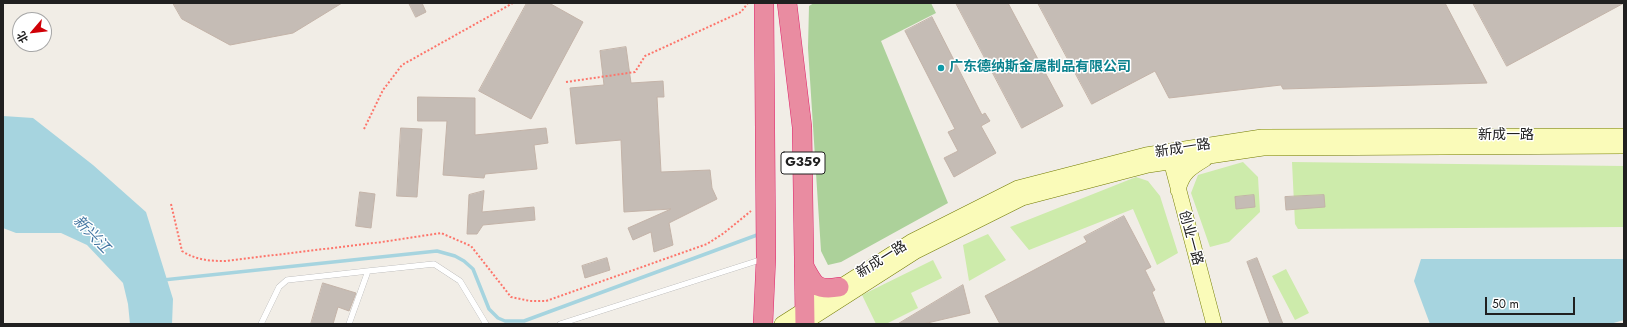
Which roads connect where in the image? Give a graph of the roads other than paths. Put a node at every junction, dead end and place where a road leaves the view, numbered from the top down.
1 (764, 3) edge
2 (787, 3) edge
3 (1624, 136) edge
4 (1624, 146) edge
5 (1209, 156) junction
6 (1169, 157) junction
7 (1133, 169) junction
8 (1178, 190) junction
9 (766, 258) junction
10 (804, 266) junction
11 (368, 271) junction
12 (839, 287) junction
13 (804, 320) edge
14 (261, 324) edge
15 (349, 324) edge
16 (486, 324) edge
17 (560, 324) edge
18 (763, 324) edge
19 (782, 324) edge
20 (1214, 324) edge

1 - 9 highway, G359
2 - 10 highway, G359
3 - 6 street, 新成一路
4 - 5 street, 新成一路
5 - 6 street, 新成一路
5 - 8 street
6 - 7 street, 新成一路
6 - 8 street, 创业一路
6 - 12 street, 新成一路
7 - 8 street
7 - 13 street, 新成一路
8 - 20 street, 创业一路
9 - 17 lane
9 - 18 highway, G359
10 - 12 highway
10 - 13 highway, G359
11 - 14 lane
11 - 15 lane
11 - 16 lane
12 - 13 street, 新成一路
13 - 19 street, 新成一路

